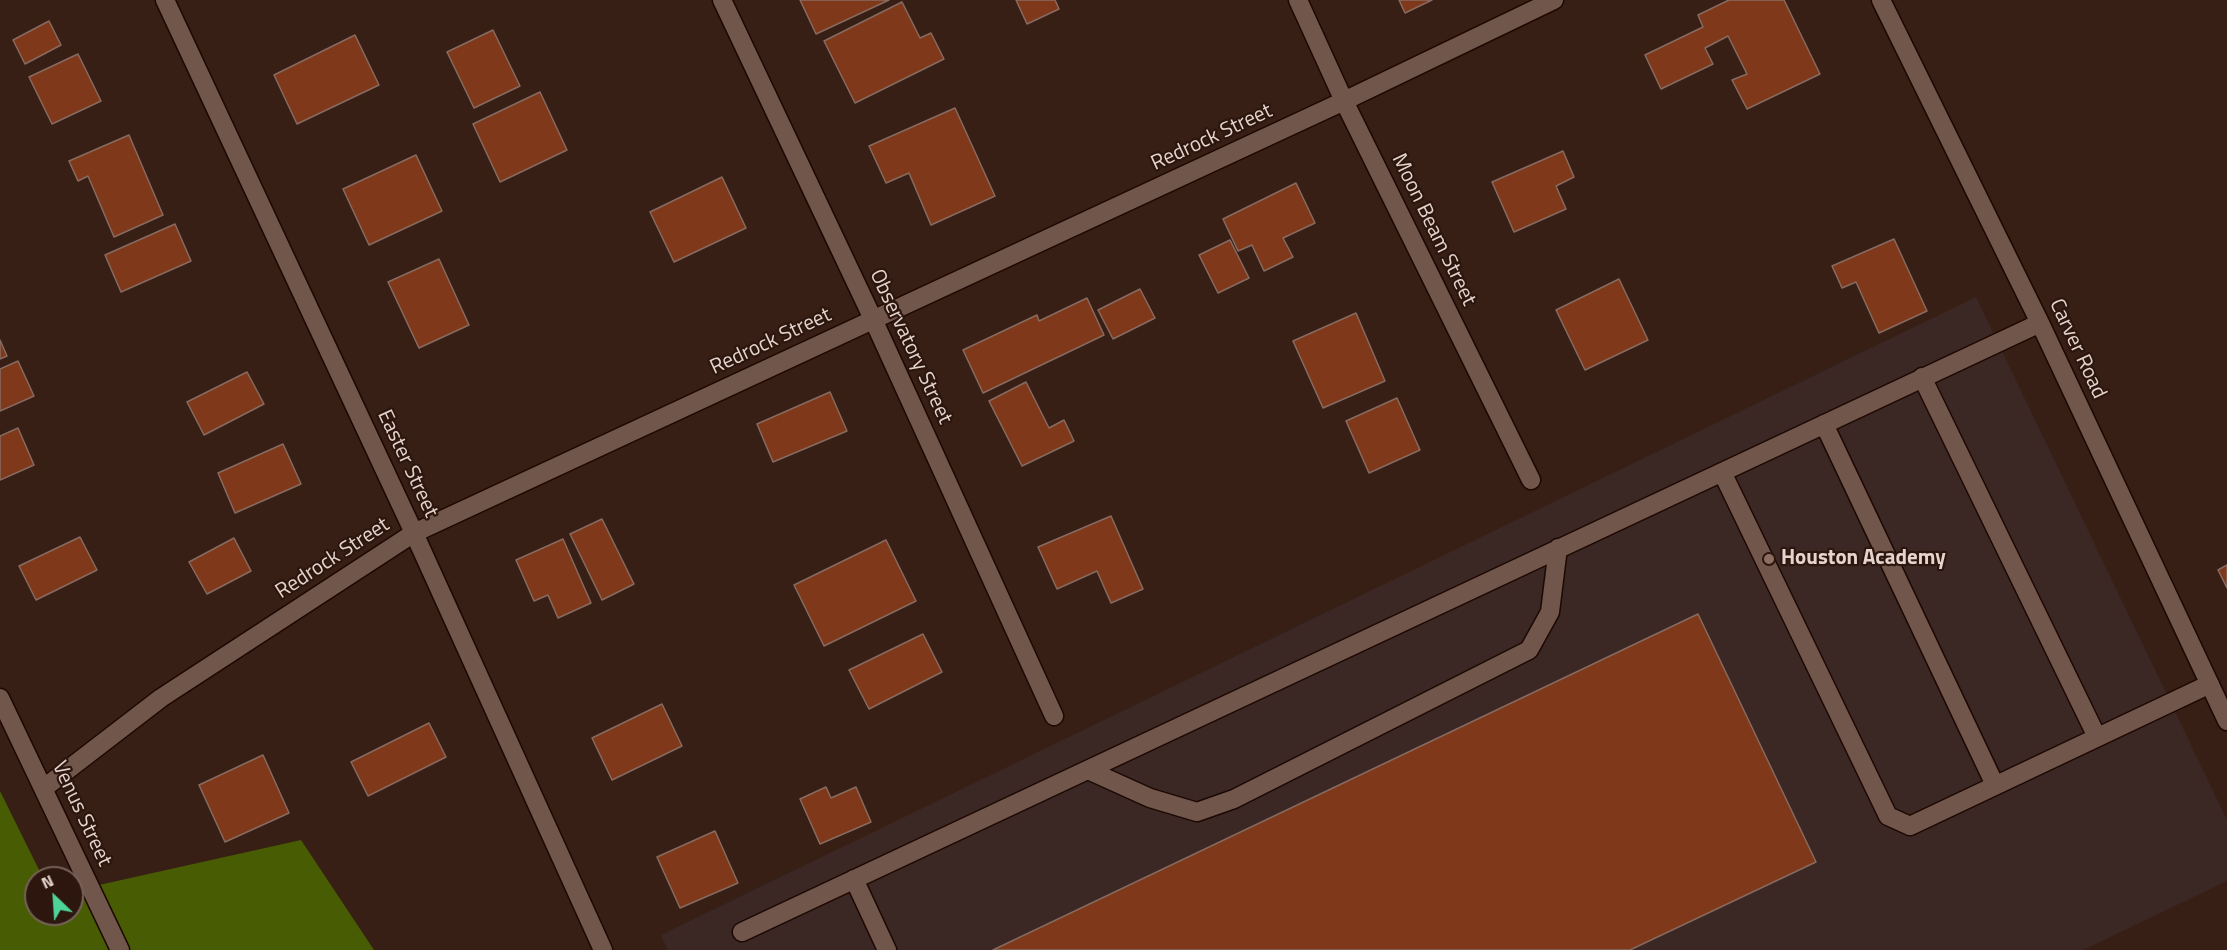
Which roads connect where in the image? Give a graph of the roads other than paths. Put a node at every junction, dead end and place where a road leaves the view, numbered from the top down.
1 (165, 0) edge
2 (722, 0) edge
3 (1298, 0) edge
4 (1554, 0) edge
5 (1881, 0) edge
6 (1344, 101) junction
7 (873, 319) junction
8 (2040, 323) junction
9 (1922, 377) junction
10 (1824, 424) junction
11 (1722, 472) junction
12 (1531, 480) dead end
13 (414, 533) junction
14 (1558, 548) junction
15 (2210, 684) junction
16 (0, 698) edge
17 (1053, 716) dead end
18 (2227, 721) edge
19 (2097, 737) junction
20 (1088, 770) junction
21 (1995, 785) junction
22 (44, 788) junction
23 (854, 879) junction
24 (742, 932) dead end
25 (120, 950) edge
26 (603, 950) edge
27 (887, 950) edge

1 - 13 street, Easter Street
2 - 7 street, Observatory Street
3 - 6 street, Moon Beam Street
4 - 6 street, Redrock Street
5 - 8 street, Carver Road
6 - 7 street, Redrock Street
6 - 12 street, Moon Beam Street
7 - 13 street, Redrock Street
7 - 17 street, Observatory Street
8 - 9 street
8 - 15 street, Carver Road
9 - 10 street
9 - 19 street
10 - 11 street
10 - 21 street
11 - 14 street
11 - 21 street
13 - 22 street, Redrock Street
13 - 26 street, Easter Street
14 - 20 street
14 - 20 street
15 - 18 street, Carver Road
15 - 19 street
16 - 22 street, Venus Street
19 - 21 street
20 - 23 street
22 - 25 street, Venus Street
23 - 24 street
23 - 27 street

